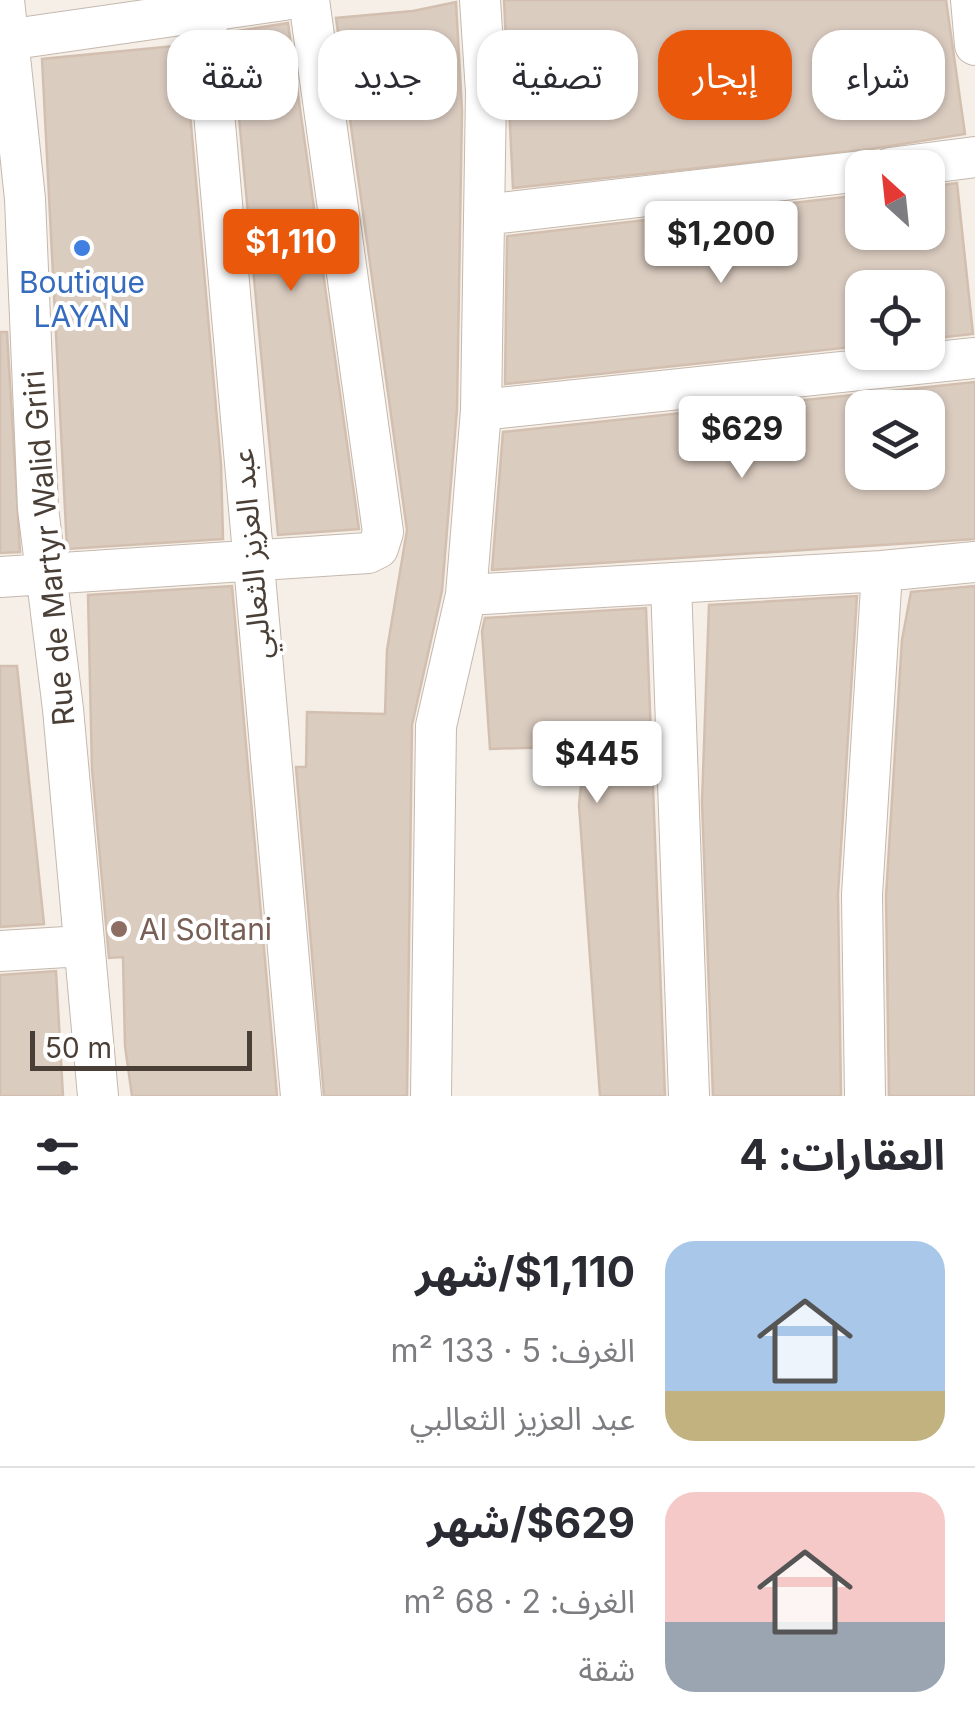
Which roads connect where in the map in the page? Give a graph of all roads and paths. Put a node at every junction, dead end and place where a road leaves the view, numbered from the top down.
1 (284, 0) edge
2 (309, 0) edge
3 (480, 0) edge
4 (971, 0) edge
5 (205, 11) junction
6 (4, 27) edge
7 (975, 45) edge
8 (975, 158) edge
9 (945, 162) edge
10 (845, 173) edge
11 (484, 216) junction
12 (975, 358) edge
13 (481, 410) junction
14 (17, 444) edge
15 (251, 560) junction
16 (975, 562) edge
17 (48, 572) junction
18 (882, 572) junction
19 (0, 577) edge
20 (671, 583) junction
21 (466, 594) junction
22 (82, 946) junction
23 (0, 951) edge
24 (98, 1096) edge
25 (302, 1096) edge
26 (430, 1096) edge
27 (689, 1096) edge
28 (864, 1096) edge

1 - 5 street
2 - 15 street
3 - 11 street
4 - 7 street
5 - 6 street
5 - 15 street, عبد العزيز الثعالبي
6 - 14 street, Rue de Martyr Walid Griri
8 - 9 street
10 - 11 street
11 - 13 street
12 - 13 street
13 - 21 street
14 - 17 street, Rue de Martyr Walid Griri
15 - 17 street
15 - 25 street, عبد العزيز الثعالبي
16 - 18 street
17 - 19 street
17 - 22 street, Rue de Martyr Walid Griri
18 - 20 street
18 - 28 street
20 - 21 street
20 - 27 street
21 - 26 street
22 - 23 street
22 - 24 street, Rue de Martyr Walid Griri

